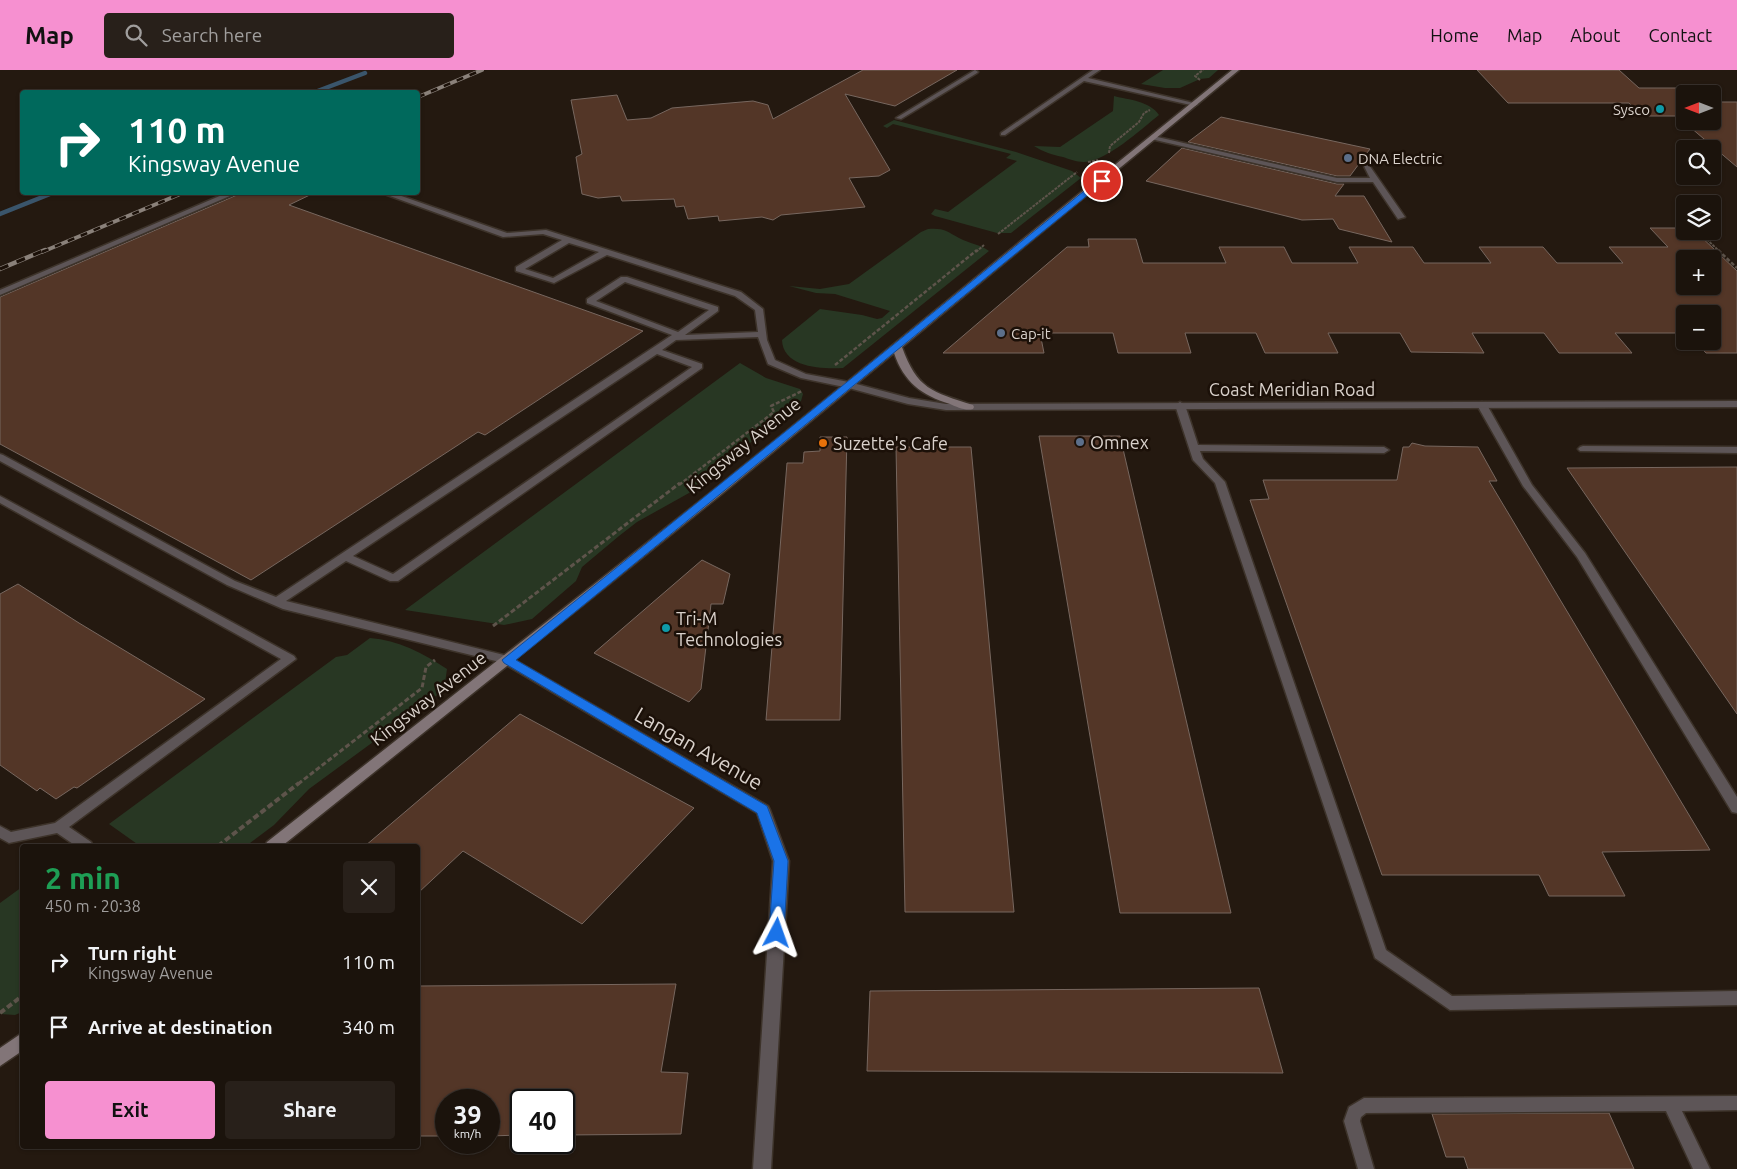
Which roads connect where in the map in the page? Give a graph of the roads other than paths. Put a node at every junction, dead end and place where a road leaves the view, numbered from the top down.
1 (1097, 70) edge
2 (1236, 70) edge
3 (975, 72) dead end
4 (1083, 79) junction
5 (1195, 104) junction
6 (899, 118) dead end
7 (1003, 134) dead end
8 (1153, 138) junction
9 (1367, 166) dead end
10 (1375, 180) junction
11 (229, 195) edge
12 (391, 195) edge
13 (1401, 217) dead end
14 (568, 240) junction
15 (606, 252) junction
16 (0, 294) edge
17 (762, 334) junction
18 (676, 336) junction
19 (898, 346) junction
20 (655, 350) junction
21 (850, 385) junction
22 (1737, 404) edge
23 (1180, 405) junction
24 (1482, 405) junction
25 (969, 407) junction
26 (1194, 448) junction
27 (1583, 449) dead end
28 (1384, 450) dead end
29 (1737, 450) edge
30 (0, 457) edge
31 (0, 499) edge
32 (345, 557) junction
33 (277, 602) junction
34 (508, 660) junction
35 (1737, 808) edge
36 (58, 827) junction
37 (0, 831) edge
38 (83, 844) edge
39 (275, 844) edge
40 (1737, 998) edge
41 (20, 1043) edge
42 (0, 1058) edge
43 (1670, 1103) junction
44 (1737, 1103) edge
45 (762, 1169) edge
46 (1366, 1169) edge
47 (1702, 1169) edge

1 - 4 lane
2 - 5 main road, Kingsway Avenue
3 - 6 lane
4 - 5 lane
4 - 7 lane
5 - 8 main road, Kingsway Avenue
8 - 10 lane
8 - 19 main road, Kingsway Avenue
9 - 10 lane
10 - 13 lane
11 - 16 lane
12 - 14 lane
14 - 15 lane
14 - 15 lane
15 - 17 lane
17 - 18 lane
17 - 21 lane
18 - 18 lane
18 - 20 lane
19 - 21 main road, Kingsway Avenue
19 - 25 main road
20 - 32 lane
20 - 32 lane
21 - 25 street, Coast Meridian Road
21 - 34 main road, Kingsway Avenue
22 - 24 street, Coast Meridian Road
23 - 24 street, Coast Meridian Road
23 - 25 street, Coast Meridian Road
23 - 26 lane
24 - 35 lane
26 - 28 lane
26 - 40 lane
27 - 29 lane
30 - 33 lane
31 - 36 lane
32 - 33 lane
33 - 34 lane
34 - 39 main road, Kingsway Avenue
34 - 45 street, Langan Avenue
36 - 37 lane
36 - 38 lane
41 - 42 main road
43 - 44 lane
43 - 46 lane
43 - 47 lane

